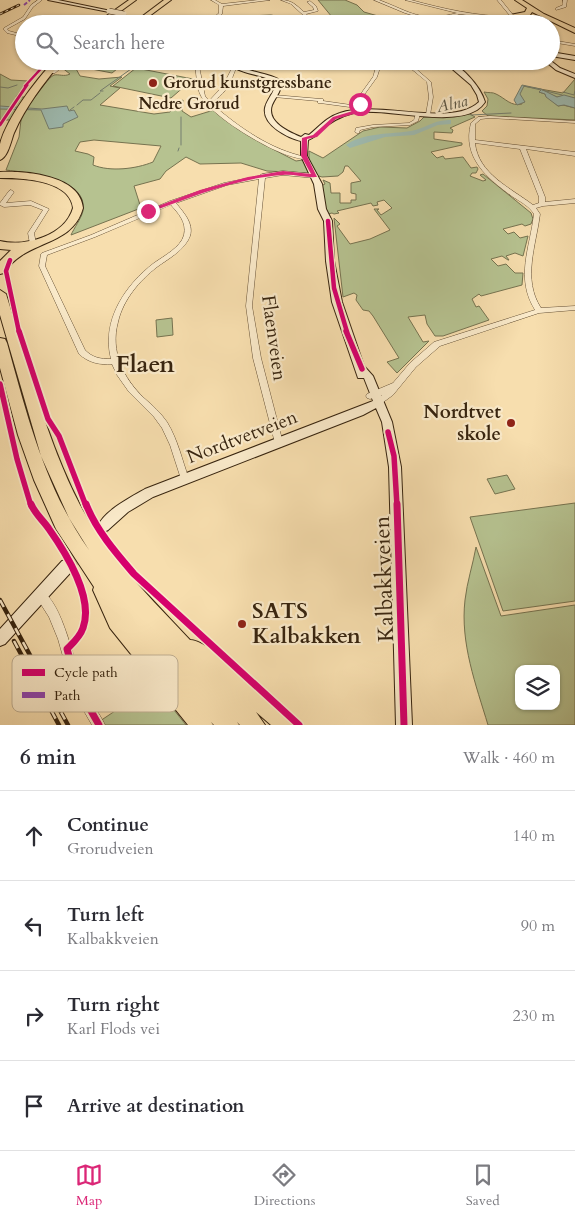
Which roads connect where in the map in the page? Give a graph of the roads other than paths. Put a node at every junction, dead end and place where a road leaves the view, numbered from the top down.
1 (40, 0) edge
2 (50, 0) edge
3 (81, 0) edge
4 (85, 0) edge
5 (213, 0) edge
6 (268, 0) edge
7 (283, 0) edge
8 (376, 0) edge
9 (407, 0) edge
10 (499, 0) edge
11 (518, 0) edge
12 (522, 0) edge
13 (564, 0) edge
14 (137, 1) edge
15 (166, 1) edge
16 (309, 2) dead end
17 (73, 4) junction
18 (221, 5) junction
19 (530, 7) junction
20 (557, 9) junction
21 (124, 13) junction
22 (303, 13) joint
23 (460, 14) junction
24 (26, 15) edge
25 (113, 15) edge
26 (120, 15) edge
27 (130, 15) edge
28 (147, 15) edge
29 (220, 15) edge
30 (408, 15) edge
31 (455, 15) edge
32 (466, 15) edge
33 (511, 15) edge
34 (526, 15) edge
35 (546, 15) edge
36 (546, 15) edge
37 (550, 15) edge
38 (560, 22) edge
39 (560, 22) edge
40 (15, 23) edge
41 (575, 30) edge
42 (15, 34) edge
43 (560, 42) edge
44 (575, 45) edge
45 (560, 56) edge
46 (575, 58) edge
47 (46, 70) edge
48 (50, 70) edge
49 (56, 70) edge
50 (198, 70) edge
51 (232, 70) edge
52 (244, 70) edge
53 (377, 70) edge
54 (415, 70) edge
55 (457, 70) edge
56 (560, 70) edge
57 (54, 72) dead end
58 (575, 76) edge
59 (274, 96) junction
60 (26, 97) junction
61 (210, 103) junction
62 (359, 109) junction
63 (418, 114) junction
64 (428, 114) junction
65 (476, 114) junction
66 (12, 120) junction
67 (575, 122) edge
68 (357, 132) dead end
69 (0, 136) edge
70 (305, 137) junction
71 (471, 141) junction
72 (522, 147) junction
73 (575, 154) edge
74 (0, 157) edge
75 (304, 158) junction
76 (312, 172) junction
77 (0, 175) edge
78 (262, 176) junction
79 (11, 192) dead end
80 (575, 201) edge
81 (172, 202) junction
82 (542, 204) junction
83 (532, 207) junction
84 (33, 244) junction
85 (0, 245) edge
86 (0, 270) edge
87 (0, 294) edge
88 (575, 308) edge
89 (539, 311) junction
90 (0, 343) edge
91 (114, 360) junction
92 (374, 399) junction
93 (279, 443) junction
94 (184, 479) junction
95 (104, 526) tunnel mouth
96 (67, 566) tunnel mouth
97 (97, 577) junction
98 (40, 595) junction
99 (173, 636) junction
100 (0, 639) edge
101 (69, 655) edge
102 (144, 655) edge
103 (166, 655) edge
104 (178, 669) edge
105 (178, 696) edge
106 (92, 712) edge
107 (100, 725) edge
108 (202, 725) edge
109 (228, 725) edge
110 (254, 725) edge
111 (287, 725) edge
112 (404, 725) edge

1 - 24 street
2 - 17 street
3 - 17 street
4 - 17 street
5 - 18 street
6 - 18 street
7 - 22 street
8 - 30 street
9 - 23 street
10 - 33 street
11 - 19 highway
12 - 19 highway
13 - 20 street
14 - 21 highway
14 - 25 highway
15 - 28 highway
16 - 22 street
17 - 21 street, bridge
18 - 29 street
19 - 20 highway
19 - 34 highway
19 - 35 highway
19 - 36 highway
20 - 37 highway
21 - 26 highway
21 - 27 street
23 - 31 street
23 - 32 street
38 - 41 highway
39 - 41 highway
40 - 42 street
43 - 44 street
45 - 46 street
47 - 60 highway
48 - 60 highway
49 - 57 street
50 - 61 street
51 - 61 street
52 - 59 street
53 - 62 street
54 - 64 street
55 - 65 street
56 - 58 street
59 - 62 street
59 - 70 street
60 - 66 highway
61 - 75 street
62 - 63 street
62 - 70 street
63 - 64 street
63 - 68 street
64 - 65 street
65 - 67 street
65 - 71 street
66 - 69 highway
66 - 74 highway
70 - 75 street, Kalbakkveien
71 - 72 street
71 - 83 street
72 - 73 street
72 - 82 street
75 - 76 street, Kalbakkveien
76 - 78 street
76 - 92 street, Kalbakkveien
77 - 84 highway
78 - 81 street
78 - 93 street, Flaenveien
79 - 84 street
80 - 82 street
81 - 91 street
81 - 91 street
82 - 83 street
83 - 89 street
84 - 85 highway
84 - 86 highway
87 - 99 highway
88 - 89 street, Nordtvetveien
89 - 92 street, Nordtvetveien
90 - 97 highway
91 - 94 street
92 - 93 street, Nordtvetveien
92 - 112 street, Kalbakkveien
93 - 94 street, Nordtvetveien
94 - 95 street, Nordtvetveien
96 - 98 street
97 - 102 highway
97 - 103 highway
98 - 100 street
98 - 101 street
99 - 110 highway
99 - 111 highway
104 - 109 highway
105 - 108 highway
106 - 107 street

